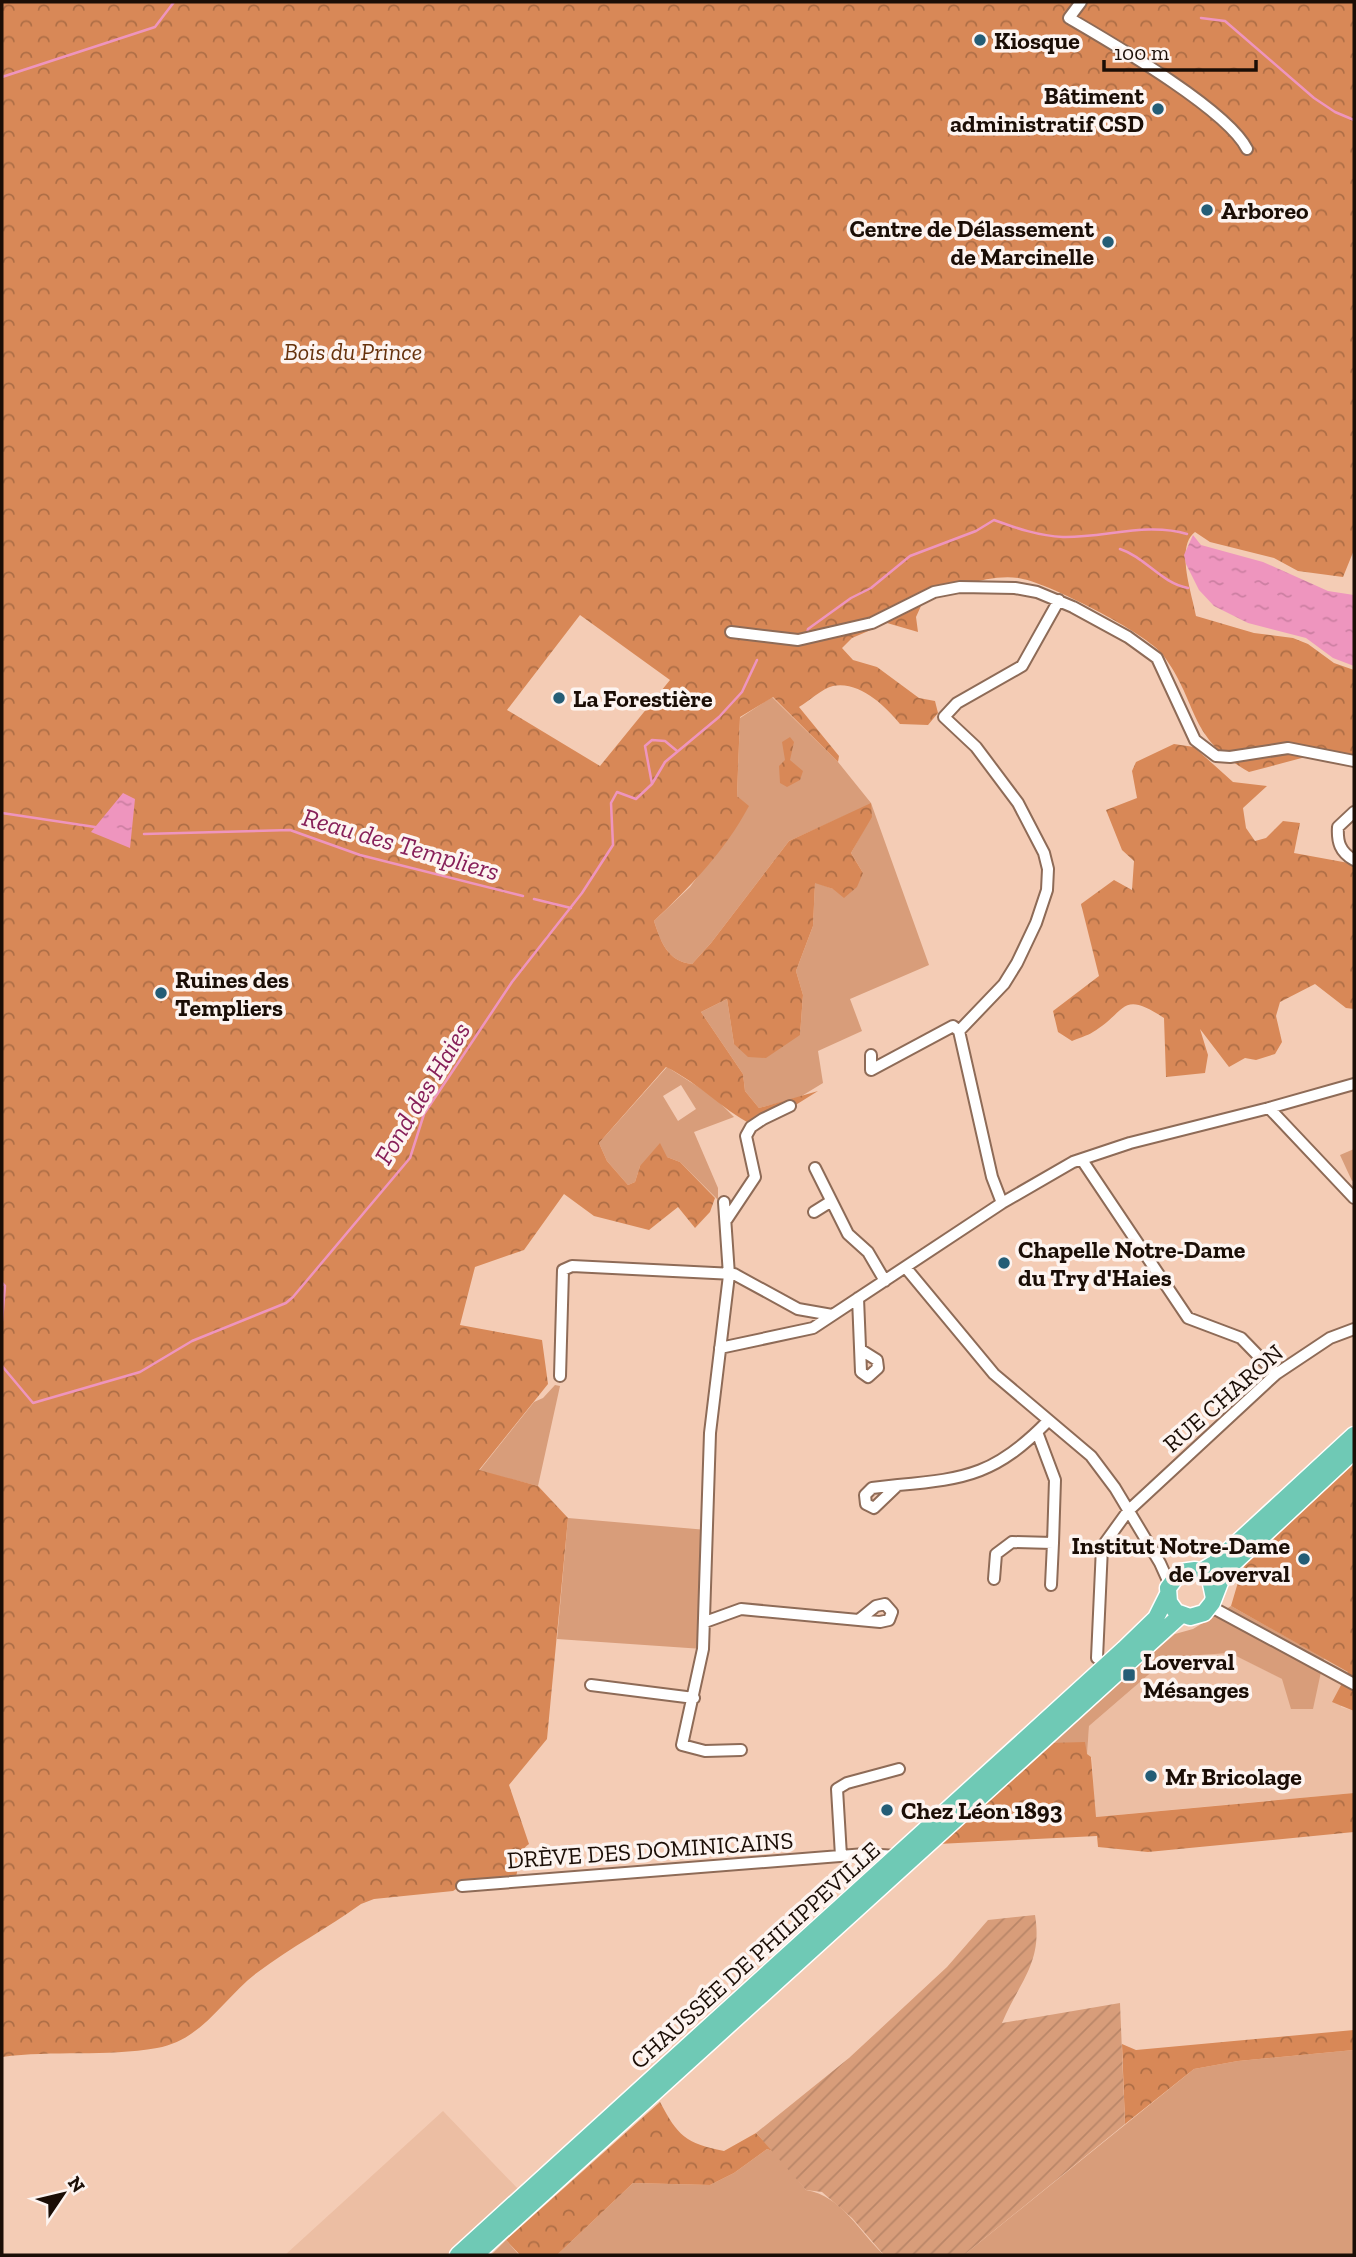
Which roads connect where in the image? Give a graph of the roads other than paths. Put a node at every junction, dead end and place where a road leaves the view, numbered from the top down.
1 (1081, 2) edge
2 (1247, 149) dead end
3 (1059, 600) junction
4 (731, 632) dead end
5 (1354, 761) edge
6 (1354, 812) edge
7 (1354, 860) edge
8 (959, 1031) junction
9 (871, 1055) dead end
10 (1354, 1084) edge
11 (790, 1106) dead end
12 (1269, 1108) junction
13 (1083, 1160) junction
14 (815, 1168) dead end
15 (1354, 1198) edge
16 (724, 1202) dead end
17 (830, 1202) junction
18 (1002, 1203) junction
19 (814, 1212) dead end
20 (727, 1219) junction
21 (906, 1268) junction
22 (729, 1275) junction
23 (885, 1281) junction
24 (858, 1298) junction
25 (832, 1315) junction
26 (1354, 1329) edge
27 (720, 1348) junction
28 (861, 1350) dead end
29 (1276, 1374) junction
30 (560, 1376) dead end
31 (1047, 1422) junction
32 (1037, 1432) junction
33 (1354, 1435) edge
34 (1354, 1451) edge
35 (898, 1485) dead end
36 (1128, 1511) junction
37 (1053, 1543) junction
38 (1200, 1572) junction
39 (994, 1579) dead end
40 (1172, 1584) junction
41 (1051, 1585) dead end
42 (1211, 1603) junction
43 (1181, 1615) junction
44 (860, 1619) dead end
45 (705, 1622) junction
46 (1097, 1658) dead end
47 (1354, 1684) edge
48 (592, 1685) dead end
49 (694, 1698) junction
50 (741, 1751) dead end
51 (899, 1769) dead end
52 (841, 1856) junction
53 (897, 1856) junction
54 (461, 1886) dead end
55 (458, 2255) edge
56 (475, 2255) edge

1 - 2 street
3 - 4 street
3 - 5 street
3 - 8 street
6 - 7 street
8 - 9 street
8 - 18 street
10 - 12 street
11 - 20 street
12 - 13 street
12 - 15 street
13 - 18 street
13 - 29 street
14 - 17 street
16 - 20 street
17 - 19 street
17 - 23 street
18 - 21 street
20 - 22 street
21 - 23 street
21 - 31 street
22 - 25 street
22 - 27 street
22 - 30 street
23 - 24 street
24 - 25 street
24 - 28 street
25 - 27 street
26 - 29 street, RUE CHARON
27 - 45 street
29 - 36 street, RUE CHARON
31 - 32 street
31 - 36 street
32 - 35 street
32 - 37 street
33 - 38 main road
34 - 42 main road
36 - 40 street
36 - 46 street, RUE CHARON
37 - 39 street
37 - 41 street
38 - 40 main road
38 - 42 main road
40 - 43 main road
40 - 53 main road, CHAUSSÉE DE PHILIPPEVILLE
42 - 43 main road
42 - 47 street
43 - 56 main road, CHAUSSÉE DE PHILIPPEVILLE
44 - 45 street
45 - 49 street
48 - 49 street
49 - 50 street
51 - 52 street
52 - 53 street, DRÈVE DES DOMINICAINS
52 - 54 street, DRÈVE DES DOMINICAINS
53 - 55 main road, CHAUSSÉE DE PHILIPPEVILLE

